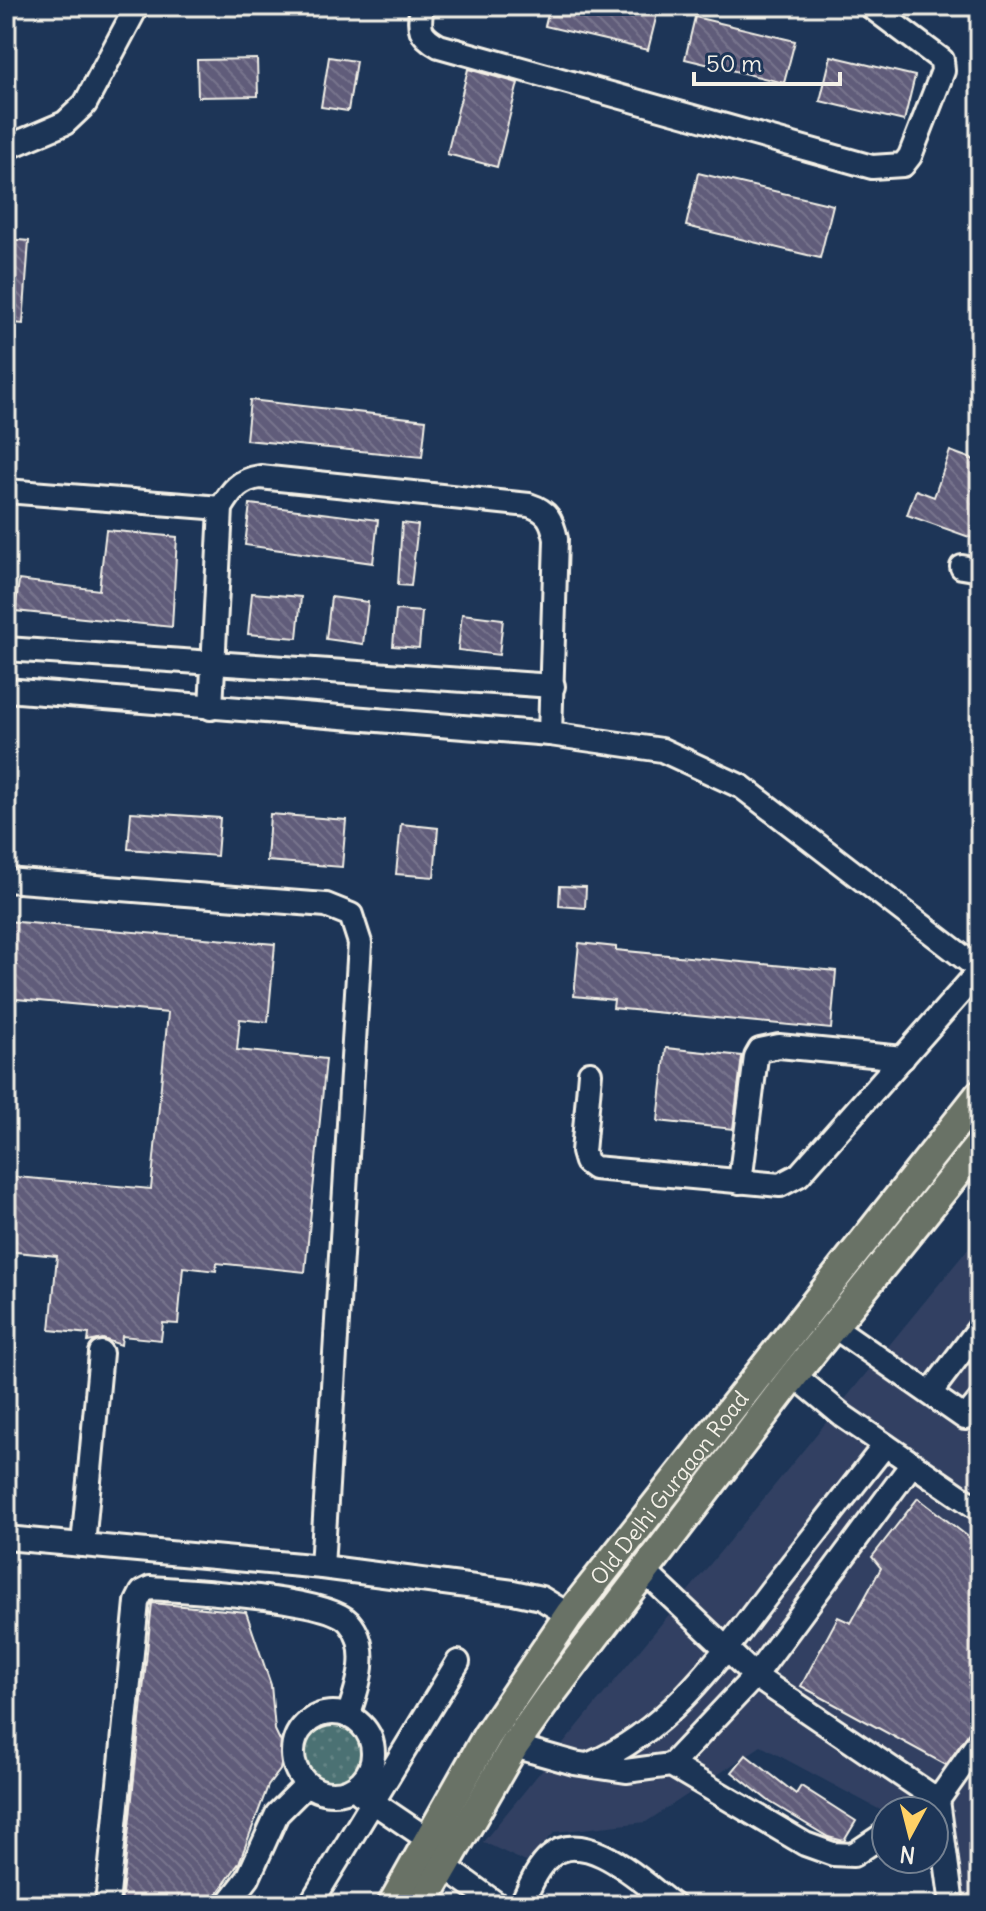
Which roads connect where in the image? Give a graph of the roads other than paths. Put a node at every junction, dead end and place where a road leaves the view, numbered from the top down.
1 (137, 6) edge
2 (422, 6) edge
3 (870, 6) edge
4 (6, 148) edge
5 (6, 491) edge
6 (221, 508) junction
7 (6, 649) edge
8 (213, 666) junction
9 (553, 686) junction
10 (6, 690) edge
11 (211, 708) junction
12 (550, 734) junction
13 (6, 880) edge
14 (903, 1058) junction
15 (590, 1073) dead end
16 (980, 1094) edge
17 (976, 1158) edge
18 (740, 1182) junction
19 (833, 1326) junction
20 (980, 1327) edge
21 (101, 1353) dead end
22 (794, 1375) junction
23 (931, 1392) junction
24 (980, 1400) edge
25 (973, 1423) edge
26 (885, 1445) junction
27 (912, 1464) junction
28 (980, 1510) edge
29 (6, 1538) edge
30 (83, 1545) junction
31 (322, 1567) junction
32 (644, 1571) junction
33 (569, 1615) junction
34 (727, 1647) junction
35 (458, 1662) dead end
36 (755, 1676) junction
37 (526, 1679) junction
38 (550, 1695) junction
39 (348, 1716) junction
40 (980, 1740) edge
41 (514, 1746) junction
42 (590, 1764) junction
43 (671, 1765) junction
44 (307, 1784) junction
45 (353, 1788) junction
46 (916, 1795) edge
47 (937, 1795) edge
48 (372, 1803) junction
49 (429, 1840) junction
50 (870, 1844) edge
51 (443, 1865) junction
52 (945, 1875) edge
53 (107, 1905) edge
54 (227, 1905) edge
55 (310, 1905) edge
56 (392, 1905) edge
57 (422, 1905) edge
58 (498, 1905) edge
59 (521, 1905) edge
60 (673, 1905) edge
61 (952, 1905) edge

1 - 4 street
2 - 3 street
5 - 6 street
6 - 8 street
6 - 9 street
7 - 8 street
8 - 9 street
8 - 11 street
9 - 12 street
10 - 11 street
11 - 12 street
12 - 14 street
13 - 31 street
14 - 18 street
14 - 18 street
15 - 18 street
16 - 33 main road, Old Delhi Gurgaon Road
17 - 19 main road, Old Delhi Gurgaon Road
19 - 22 main road, Old Delhi Gurgaon Road
19 - 23 street
20 - 23 street
21 - 30 street
22 - 26 street
22 - 32 main road, Old Delhi Gurgaon Road
23 - 25 street
24 - 25 street
26 - 27 street
26 - 34 street
27 - 28 street
27 - 36 street
29 - 30 street
30 - 31 street
31 - 33 street
32 - 34 street
32 - 38 main road, Old Delhi Gurgaon Road
33 - 37 main road, Old Delhi Gurgaon Road
34 - 36 street
34 - 42 street
35 - 48 street
36 - 43 street
36 - 46 street
37 - 38 main road
37 - 49 main road, Old Delhi Gurgaon Road
38 - 41 main road, Old Delhi Gurgaon Road
39 - 44 street
39 - 45 street
39 - 53 street
40 - 47 street
41 - 42 street
41 - 51 main road, Old Delhi Gurgaon Road
42 - 43 street
43 - 50 street
44 - 45 street
44 - 54 street
45 - 48 street
48 - 49 street
48 - 55 street
49 - 56 main road, Old Delhi Gurgaon Road
51 - 57 main road, Old Delhi Gurgaon Road
51 - 58 street
52 - 61 street
59 - 60 street

